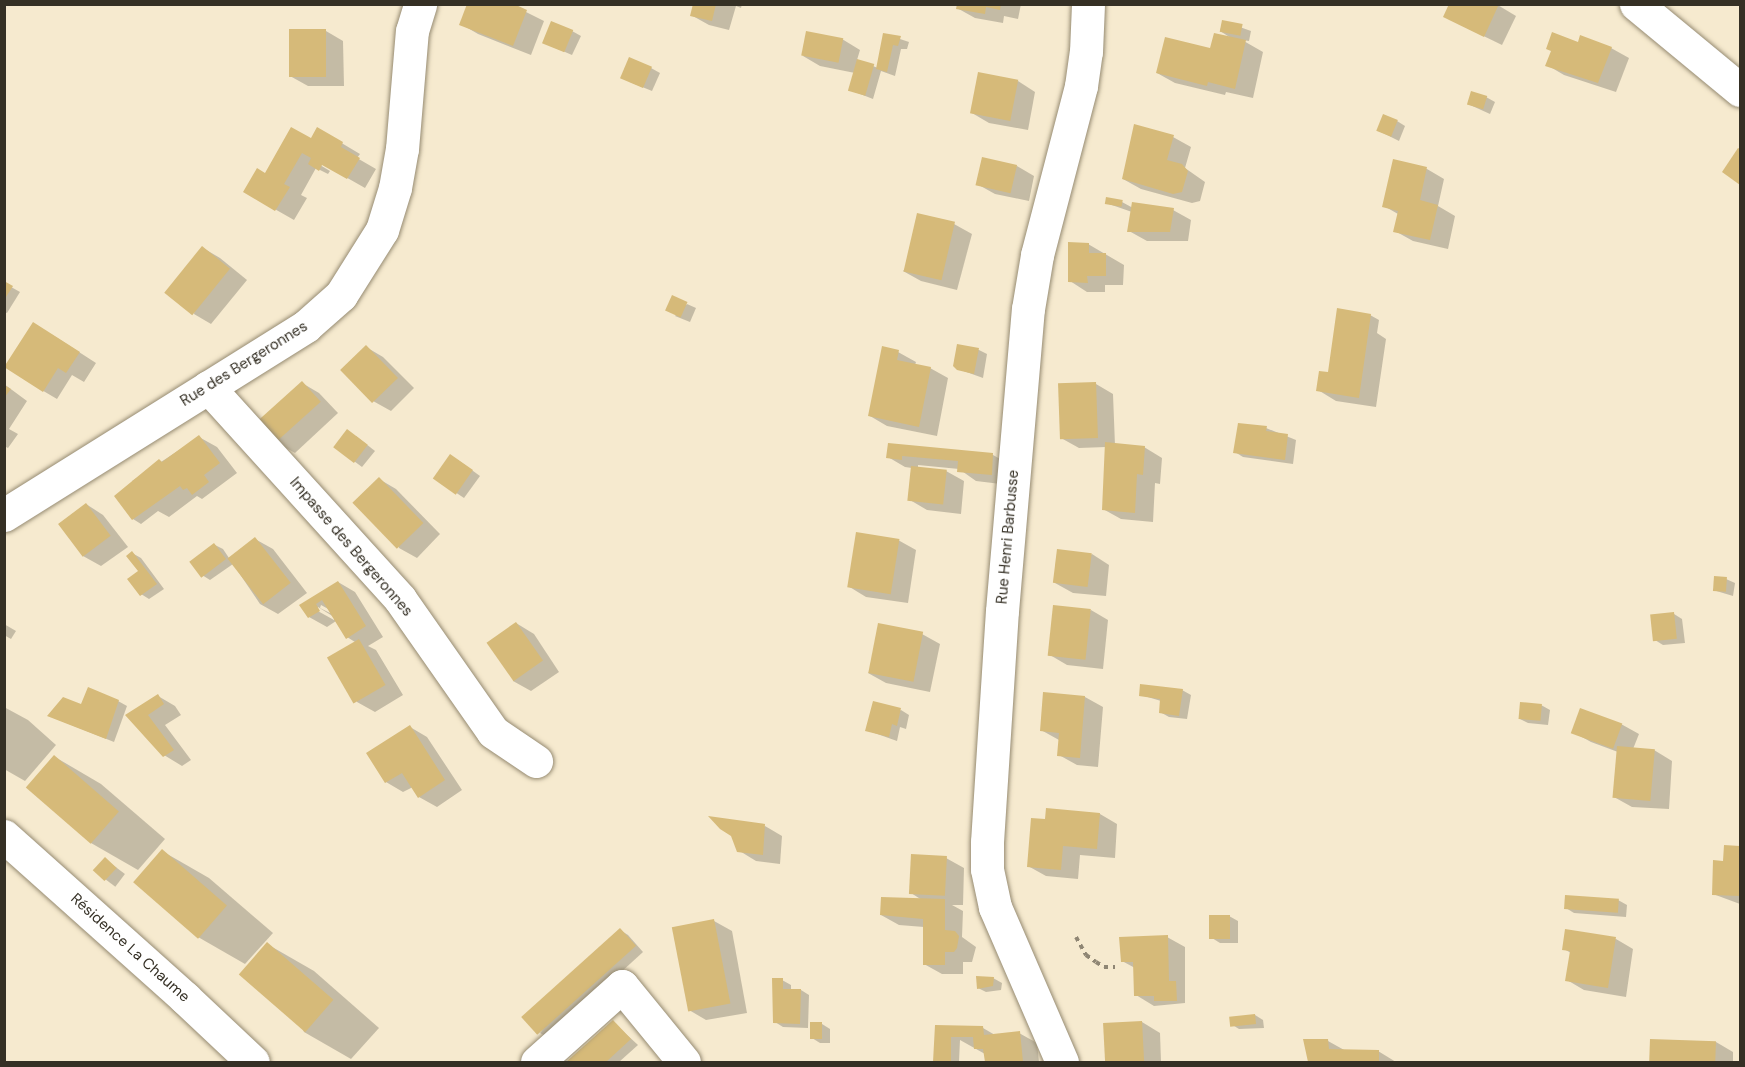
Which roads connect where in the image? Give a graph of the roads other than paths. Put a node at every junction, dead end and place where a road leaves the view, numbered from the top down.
1 (420, 4) edge
2 (1089, 4) edge
3 (1636, 4) edge
4 (1740, 90) edge
5 (208, 387) junction
6 (4, 515) edge
7 (536, 760) dead end
8 (4, 836) edge
9 (253, 1062) edge
10 (537, 1062) edge
11 (684, 1062) edge
12 (1062, 1062) edge

1 - 5 street, Rue des Bergeronnes
2 - 12 street, Rue Henri Barbusse
3 - 4 street
5 - 6 street, Rue des Bergeronnes
5 - 7 street, Impasse des Bergeronnes
8 - 9 street, Résidence La Chaume
10 - 11 street

